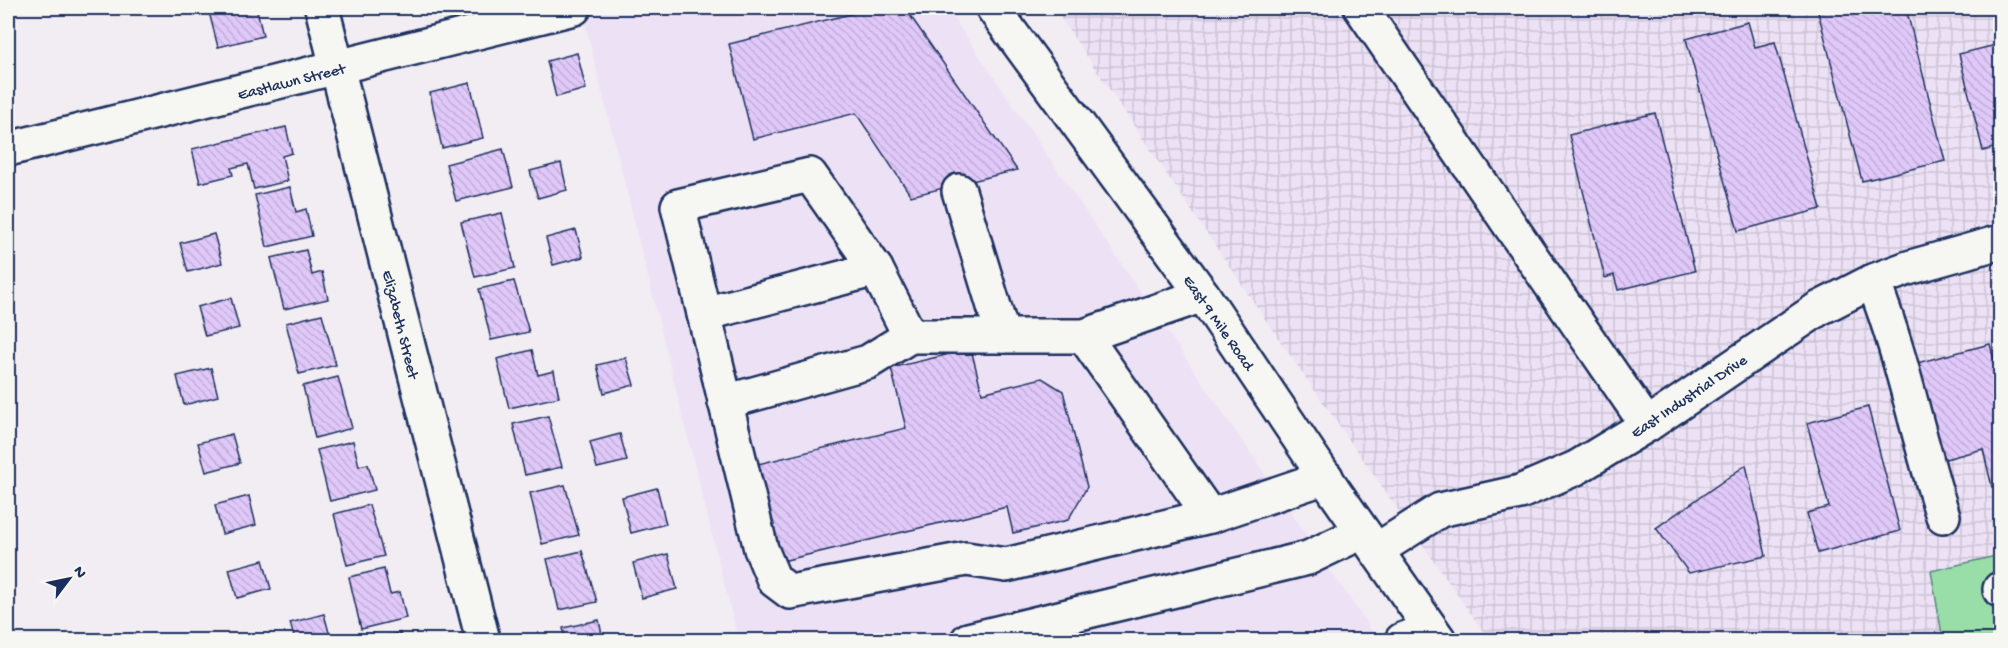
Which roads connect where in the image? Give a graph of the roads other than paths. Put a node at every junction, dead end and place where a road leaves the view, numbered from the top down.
1 (322, 8) edge
2 (574, 8) edge
3 (993, 8) edge
4 (1361, 8) edge
5 (337, 69) junction
6 (8, 148) edge
7 (959, 191) dead end
8 (2001, 242) edge
9 (876, 269) junction
10 (1873, 281) junction
11 (1203, 295) junction
12 (704, 314) junction
13 (910, 336) junction
14 (1003, 336) junction
15 (1084, 336) junction
16 (725, 402) junction
17 (1647, 425) junction
18 (1326, 477) junction
19 (1210, 516) junction
20 (1943, 516) dead end
21 (1370, 541) junction
22 (1424, 637) edge
23 (483, 640) edge
24 (968, 640) edge

1 - 5 street, Elizabeth Street
2 - 5 street, Eastlawn Street
3 - 11 street, East 9 Mile Road
4 - 17 street
5 - 6 street, Eastlawn Street
5 - 23 street, Elizabeth Street
7 - 14 street
8 - 10 street, East Industrial Drive
9 - 12 street
9 - 12 street
9 - 13 street
10 - 17 street, East Industrial Drive
10 - 20 street
11 - 15 street
11 - 18 street, East 9 Mile Road
12 - 16 street
13 - 14 street
13 - 16 street
14 - 15 street
15 - 19 street
16 - 19 street
17 - 21 street, East Industrial Drive
18 - 19 street
18 - 21 street, East 9 Mile Road
21 - 22 street, East 9 Mile Road
21 - 24 street, East Industrial Drive

